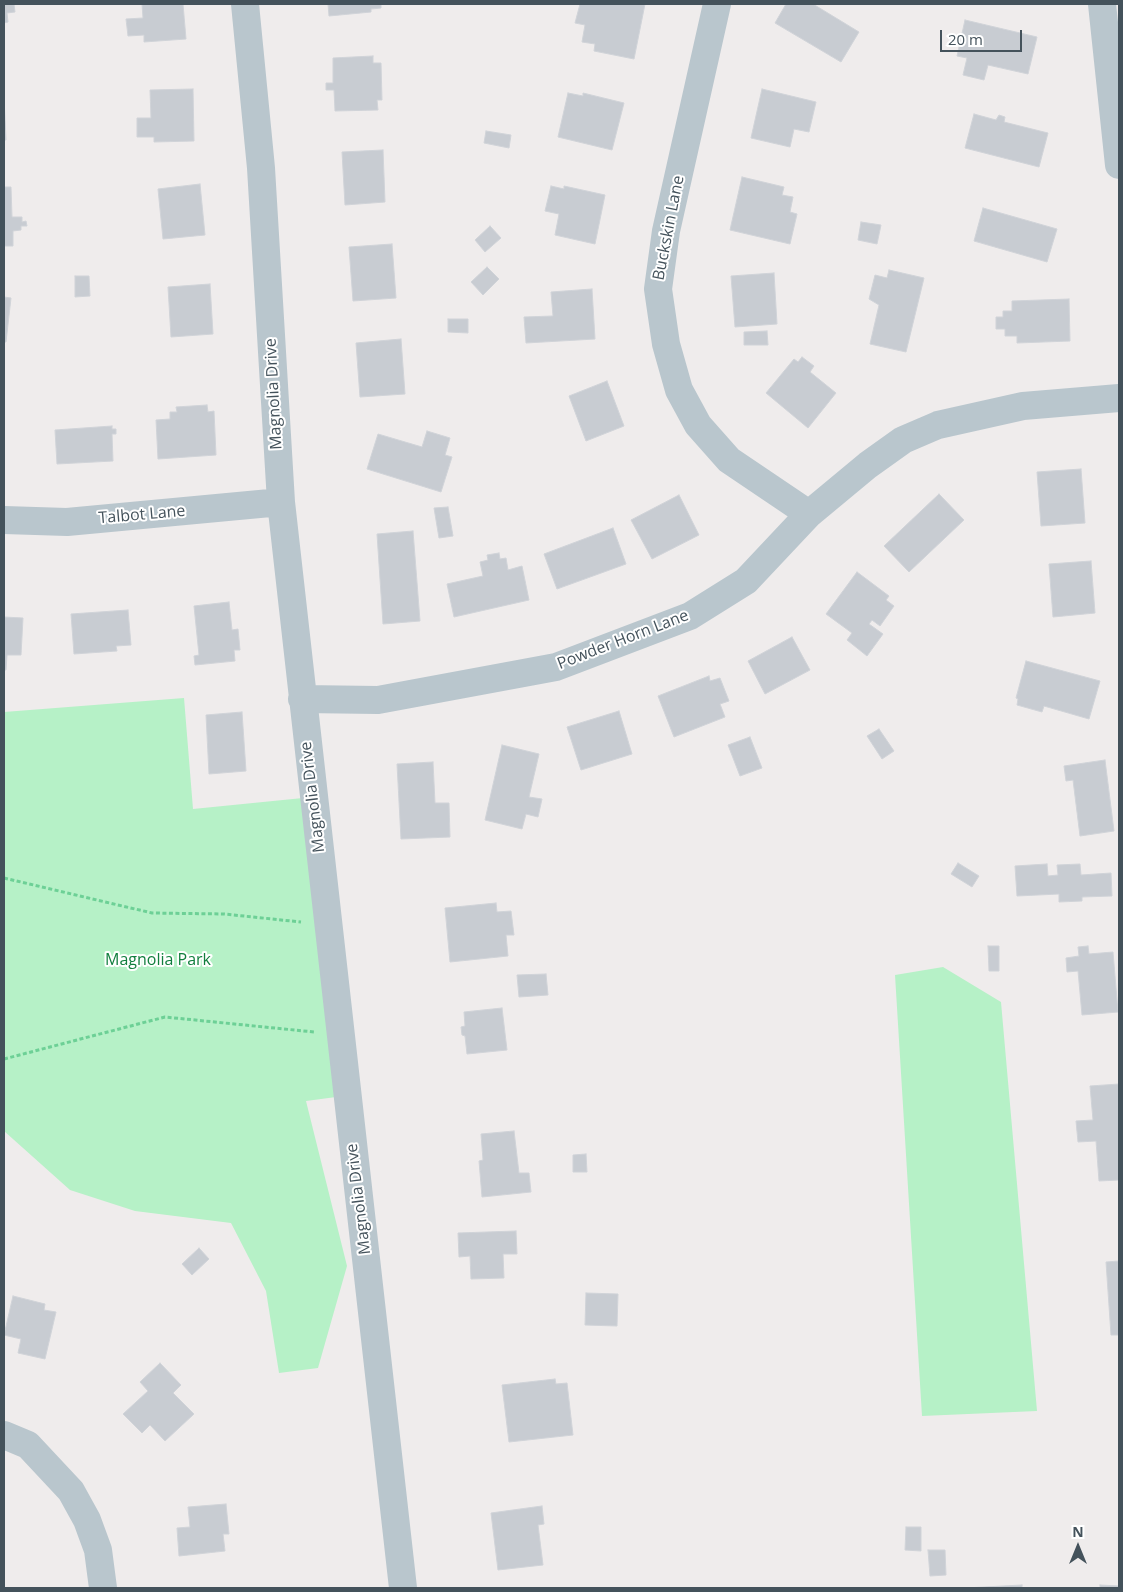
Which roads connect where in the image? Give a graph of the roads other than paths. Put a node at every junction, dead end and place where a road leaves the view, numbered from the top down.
1 (245, 4) edge
2 (717, 4) edge
3 (1102, 4) edge
4 (1119, 165) edge
5 (1119, 398) edge
6 (281, 502) junction
7 (810, 514) junction
8 (4, 520) edge
9 (302, 699) junction
10 (16, 1440) edge
11 (102, 1588) edge
12 (403, 1588) edge

1 - 6 street, Magnolia Drive
2 - 7 street, Buckskin Lane
3 - 4 street
5 - 7 street, Powder Horn Lane
6 - 8 street, Talbot Lane
6 - 9 street, Magnolia Drive
7 - 9 street, Powder Horn Lane
9 - 12 street, Magnolia Drive
10 - 11 street

